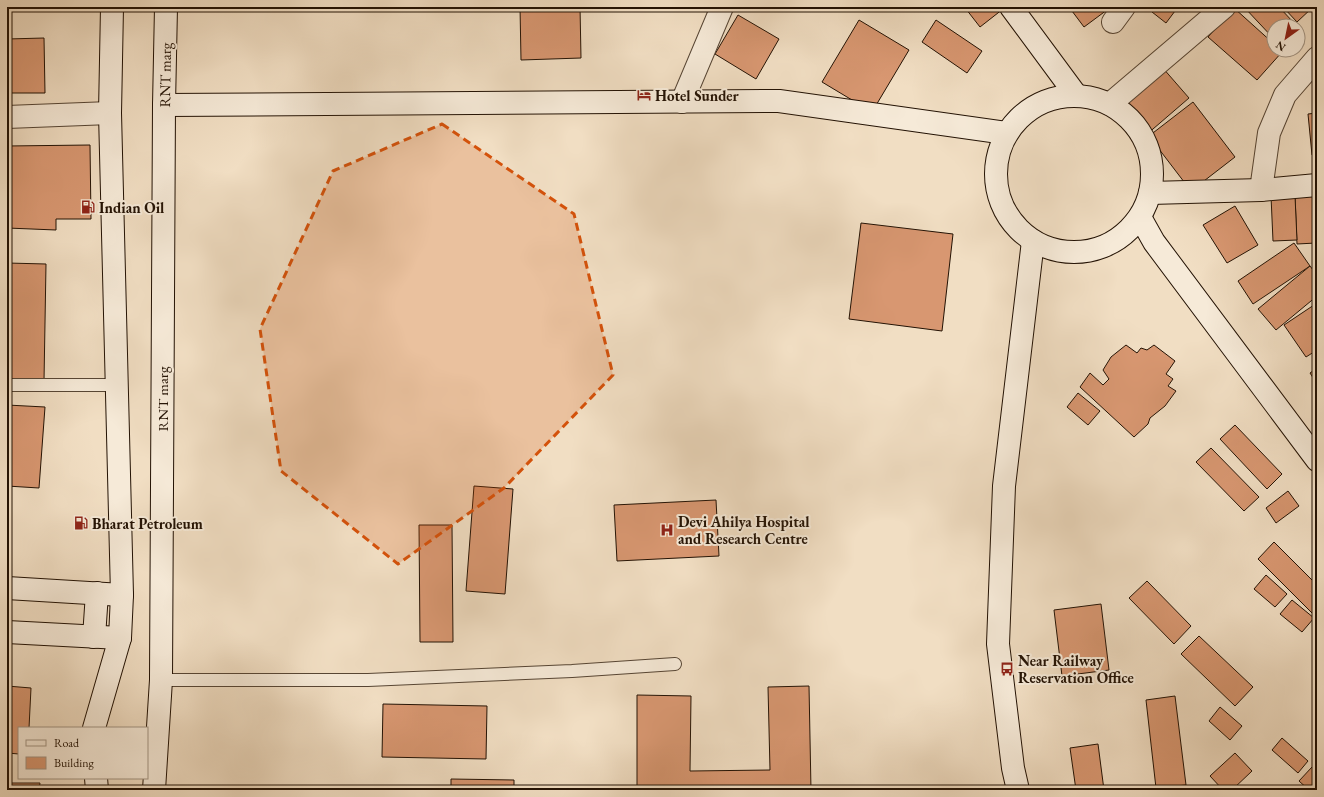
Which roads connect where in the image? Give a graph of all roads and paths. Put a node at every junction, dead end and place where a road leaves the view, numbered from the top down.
1 (112, 7) edge
2 (166, 7) edge
3 (722, 7) edge
4 (1011, 7) edge
5 (1029, 7) edge
6 (1224, 7) edge
7 (1027, 29) junction
8 (1317, 58) edge
9 (1076, 95) junction
10 (682, 102) junction
11 (164, 104) junction
12 (1110, 104) junction
13 (110, 113) junction
14 (7, 117) edge
15 (1006, 133) junction
16 (1317, 185) edge
17 (1261, 190) junction
18 (1150, 193) junction
19 (1140, 217) junction
20 (1033, 241) junction
21 (117, 385) junction
22 (7, 386) edge
23 (1317, 460) edge
24 (7, 588) edge
25 (97, 593) junction
26 (122, 594) junction
27 (7, 632) edge
28 (94, 637) junction
29 (120, 638) junction
30 (675, 664) dead end
31 (161, 680) junction
32 (94, 727) edge
33 (96, 779) edge
34 (96, 790) edge
35 (154, 790) edge
36 (1018, 790) edge

1 - 13 main road
2 - 11 main road, RNT marg
3 - 10 main road
4 - 7 main road
5 - 7 main road
6 - 12 main road
7 - 9 main road
8 - 17 main road
9 - 12 main road
9 - 15 main road
10 - 11 main road
10 - 15 main road
11 - 31 main road, RNT marg
12 - 18 main road
13 - 14 main road
13 - 21 main road
15 - 20 main road
16 - 17 main road
17 - 18 main road
18 - 19 main road
19 - 20 main road
19 - 23 main road
20 - 36 main road
21 - 22 lane
21 - 26 main road
24 - 25 main road
25 - 26 main road
25 - 28 main road
26 - 29 main road
27 - 28 main road
28 - 29 main road
29 - 32 main road
30 - 31 lane
31 - 35 main road, RNT marg
33 - 34 main road

